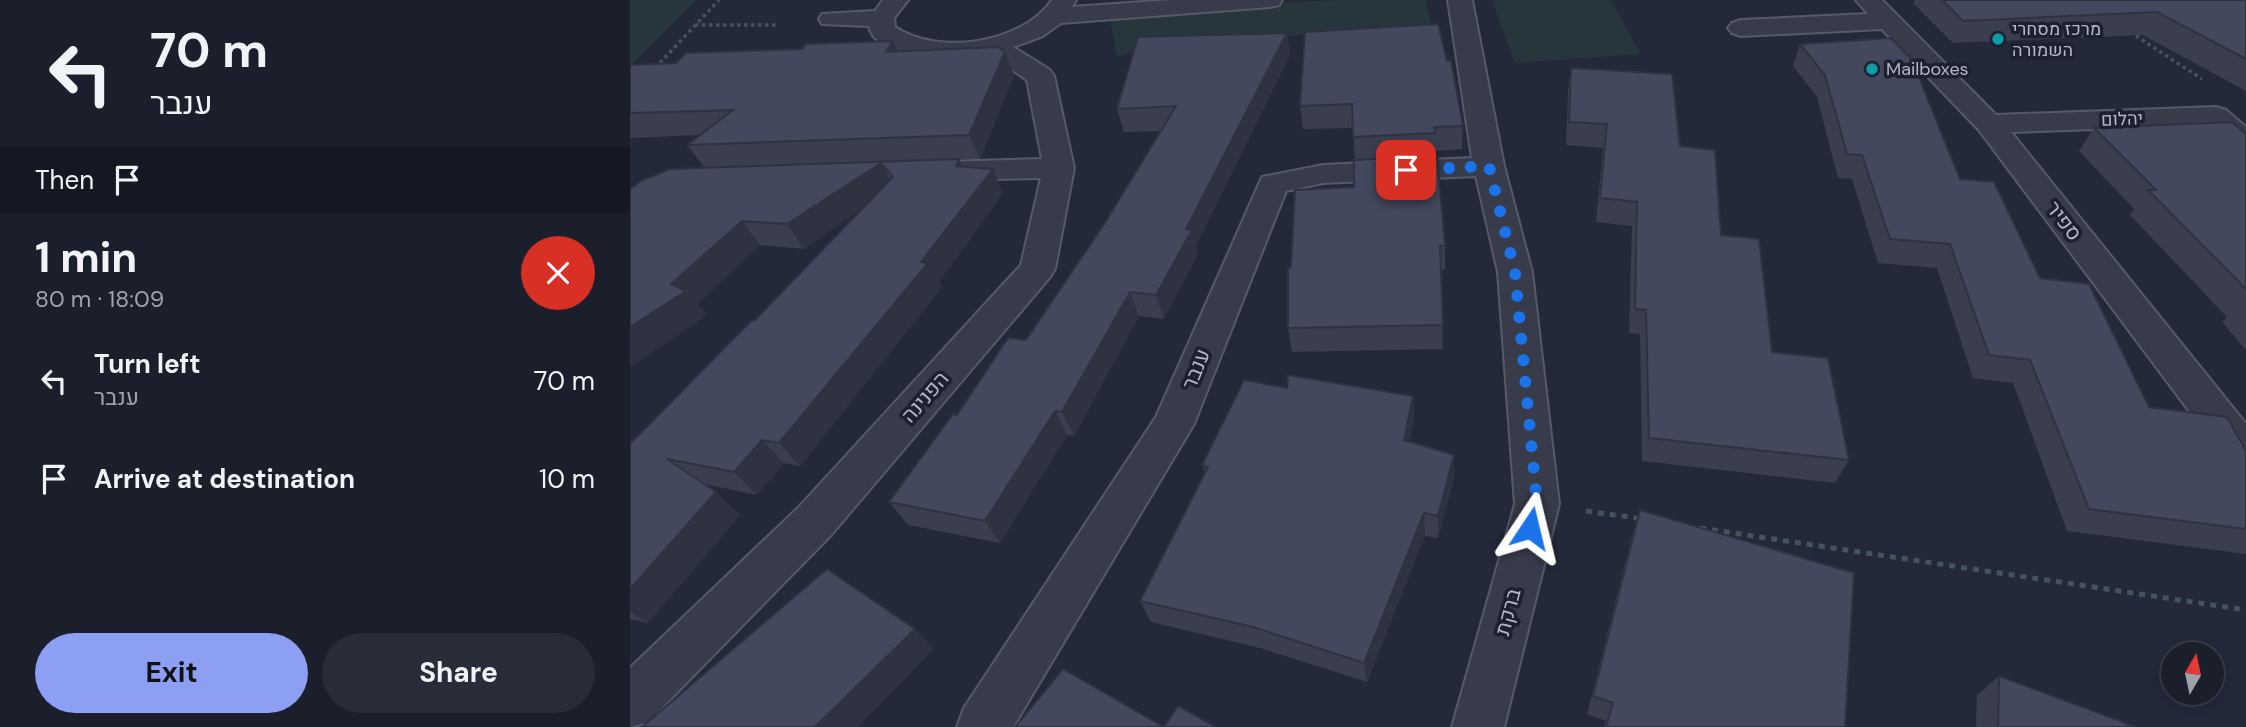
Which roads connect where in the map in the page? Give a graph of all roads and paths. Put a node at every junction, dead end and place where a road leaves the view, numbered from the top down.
1 (719, 0) edge
2 (1270, 0) edge
3 (1460, 0) edge
4 (1868, 0) edge
5 (1059, 8) edge
6 (889, 9) edge
7 (831, 19) dead end
8 (1888, 21) junction
9 (778, 24) dead end
10 (695, 25) junction
11 (1741, 28) dead end
12 (2127, 29) edge
13 (992, 45) junction
14 (667, 68) edge
15 (2206, 82) dead end
16 (1989, 124) junction
17 (2246, 143) edge
18 (1489, 166) junction
19 (1059, 168) junction
20 (910, 172) edge
21 (2246, 455) edge
22 (1537, 504) junction
23 (1646, 520) edge
24 (1686, 526) edge
25 (2246, 610) edge
26 (630, 704) edge
27 (983, 727) edge
28 (1478, 727) edge

1 - 10 path
2 - 5 street
3 - 18 street, ברקת
4 - 8 street, ספיר
5 - 13 street
6 - 7 street
6 - 13 street
8 - 11 street
8 - 16 street, ספיר
9 - 10 path
10 - 14 path
12 - 15 path
13 - 19 street, הפנינה
16 - 17 street, יהלום
16 - 21 street, ספיר
18 - 22 street, ברקת
18 - 27 street, ענבר
19 - 20 street
19 - 26 street, הפנינה
22 - 23 path
22 - 28 street, ברקת
24 - 25 path

